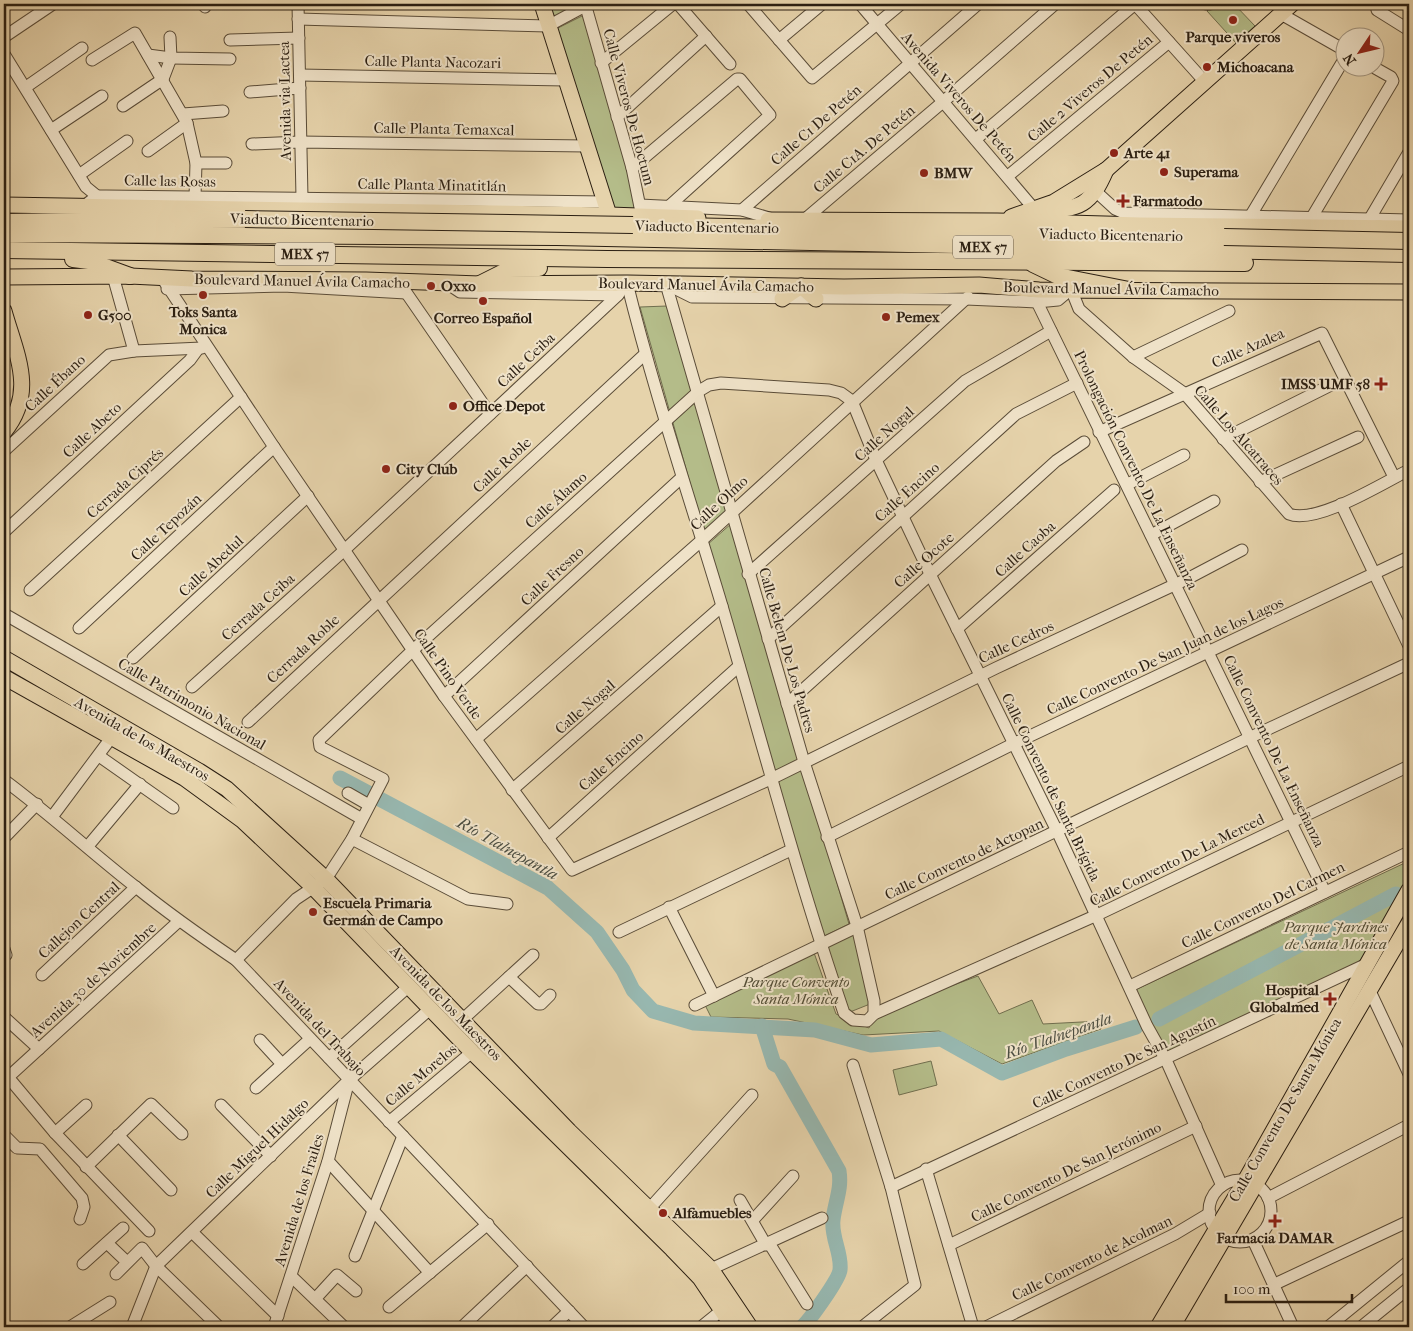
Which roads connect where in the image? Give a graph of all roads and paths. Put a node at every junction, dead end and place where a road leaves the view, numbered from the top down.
1 (53, 4) edge
2 (298, 4) edge
3 (542, 4) edge
4 (673, 4) edge
5 (678, 4) edge
6 (748, 4) edge
7 (822, 4) edge
8 (860, 4) edge
9 (901, 4) edge
10 (978, 4) edge
11 (1055, 4) edge
12 (1135, 4) edge
13 (587, 5) edge
14 (1379, 7) edge
15 (1287, 9) edge
16 (298, 19) junction
17 (877, 24) junction
18 (548, 26) junction
19 (1409, 30) edge
20 (706, 36) junction
21 (170, 37) dead end
22 (4, 38) edge
23 (299, 38) junction
24 (230, 40) dead end
25 (779, 40) junction
26 (1169, 42) junction
27 (1336, 44) edge
28 (82, 48) dead end
29 (4, 54) edge
30 (148, 55) junction
31 (171, 58) junction
32 (230, 59) dead end
33 (92, 60) dead end
34 (601, 63) junction
35 (911, 63) junction
36 (730, 64) dead end
37 (1336, 73) edge
38 (1386, 74) edge
39 (300, 75) junction
40 (163, 79) junction
41 (566, 80) junction
42 (1205, 82) junction
43 (26, 87) junction
44 (300, 88) junction
45 (250, 92) dead end
46 (102, 96) dead end
47 (944, 101) junction
48 (123, 106) dead end
49 (223, 111) dead end
50 (617, 117) junction
51 (185, 118) junction
52 (51, 128) junction
53 (976, 138) junction
54 (127, 141) dead end
55 (300, 142) junction
56 (252, 144) dead end
57 (587, 146) junction
58 (148, 151) dead end
59 (1409, 152) edge
60 (226, 162) dead end
61 (196, 164) junction
62 (632, 168) junction
63 (82, 173) junction
64 (1008, 176) junction
65 (86, 187) junction
66 (1092, 187) junction
67 (97, 196) junction
68 (195, 197) junction
69 (302, 198) junction
70 (258, 204) junction
71 (4, 205) edge
72 (79, 206) junction
73 (668, 206) junction
74 (607, 209) junction
75 (742, 210) junction
76 (1035, 210) junction
77 (646, 213) junction
78 (592, 215) junction
79 (1251, 215) junction
80 (778, 220) junction
81 (804, 220) junction
82 (1409, 220) edge
83 (997, 221) junction
84 (4, 222) edge
85 (1309, 222) junction
86 (1374, 224) junction
87 (1409, 228) edge
88 (4, 234) edge
89 (557, 237) junction
90 (1409, 241) edge
91 (4, 250) edge
92 (1265, 253) junction
93 (1409, 254) edge
94 (4, 255) edge
95 (607, 259) junction
96 (1031, 262) junction
97 (1409, 264) edge
98 (113, 276) junction
99 (130, 276) junction
100 (6, 279) edge
101 (164, 283) junction
102 (448, 284) junction
103 (480, 284) junction
104 (666, 284) junction
105 (979, 285) junction
106 (801, 286) junction
107 (402, 288) junction
108 (623, 289) junction
109 (1071, 289) junction
110 (1129, 290) junction
111 (1407, 292) edge
112 (782, 299) junction
113 (816, 299) junction
114 (966, 299) junction
115 (1037, 302) junction
116 (4, 311) edge
117 (1230, 311) dead end
118 (1051, 331) junction
119 (4, 336) edge
120 (202, 348) junction
121 (134, 351) junction
122 (646, 354) junction
123 (1133, 357) junction
124 (1077, 383) junction
125 (1331, 385) dead end
126 (699, 391) junction
127 (1184, 393) junction
128 (241, 397) junction
129 (852, 401) junction
130 (490, 414) junction
131 (4, 418) edge
132 (665, 420) junction
133 (4, 432) edge
134 (1099, 432) junction
135 (1358, 437) dead end
136 (1223, 439) junction
137 (1084, 442) dead end
138 (274, 447) junction
139 (4, 451) edge
140 (1184, 455) dead end
141 (876, 460) junction
142 (1409, 470) edge
143 (1394, 477) junction
144 (681, 478) junction
145 (1260, 482) junction
146 (1128, 484) junction
147 (1114, 490) dead end
148 (308, 496) junction
149 (1214, 501) dead end
150 (1341, 504) junction
151 (732, 512) junction
152 (903, 516) junction
153 (4, 532) edge
154 (1151, 535) junction
155 (702, 540) junction
156 (344, 549) junction
157 (1242, 550) dead end
158 (1409, 557) edge
159 (1375, 573) junction
160 (748, 574) junction
161 (930, 574) junction
162 (1175, 584) junction
163 (30, 590) dead end
164 (379, 598) junction
165 (722, 606) junction
166 (6, 615) dead end
167 (78, 628) dead end
168 (957, 629) junction
169 (768, 639) junction
170 (1409, 646) edge
171 (413, 650) junction
172 (1209, 651) junction
173 (4, 658) edge
174 (134, 658) dead end
175 (1409, 663) edge
176 (739, 666) junction
177 (4, 676) edge
178 (980, 676) junction
179 (192, 687) dead end
180 (444, 696) junction
181 (787, 704) junction
182 (248, 722) dead end
183 (1251, 737) junction
184 (111, 738) junction
185 (476, 739) junction
186 (1013, 744) junction
187 (99, 756) junction
188 (804, 762) junction
189 (1409, 766) edge
190 (771, 778) junction
191 (4, 780) edge
192 (140, 784) junction
193 (512, 790) junction
194 (348, 793) dead end
195 (373, 799) junction
196 (37, 804) junction
197 (173, 808) dead end
198 (52, 817) junction
199 (362, 819) junction
200 (1292, 821) junction
201 (1057, 831) junction
202 (827, 837) junction
203 (4, 838) edge
204 (548, 838) junction
205 (352, 839) junction
206 (88, 846) junction
207 (791, 850) junction
208 (1409, 852) edge
209 (326, 879) junction
210 (136, 887) junction
211 (313, 887) junction
212 (1409, 890) edge
213 (1325, 892) junction
214 (507, 904) dead end
215 (669, 907) junction
216 (1097, 916) junction
217 (179, 921) junction
218 (1409, 923) edge
219 (857, 926) junction
220 (619, 932) dead end
221 (820, 943) junction
222 (4, 949) edge
223 (533, 955) dead end
224 (4, 957) edge
225 (236, 960) junction
226 (1369, 963) junction
227 (42, 974) dead end
228 (509, 978) junction
229 (1130, 986) junction
230 (408, 987) junction
231 (1370, 991) junction
232 (550, 996) dead end
233 (714, 996) junction
234 (695, 1005) dead end
235 (430, 1009) junction
236 (4, 1017) edge
237 (871, 1018) junction
238 (462, 1020) junction
239 (310, 1039) junction
240 (260, 1040) dead end
241 (39, 1049) junction
242 (472, 1052) junction
243 (329, 1058) junction
244 (1166, 1060) junction
245 (282, 1064) junction
246 (853, 1065) dead end
247 (1409, 1074) edge
248 (8, 1080) edge
249 (349, 1080) junction
250 (256, 1088) dead end
251 (752, 1095) dead end
252 (86, 1105) dead end
253 (222, 1105) dead end
254 (389, 1122) junction
255 (1409, 1125) edge
256 (1196, 1126) junction
257 (54, 1133) junction
258 (182, 1134) dead end
259 (4, 1135) edge
260 (118, 1135) junction
261 (403, 1136) junction
262 (271, 1156) junction
263 (328, 1161) junction
264 (86, 1166) junction
265 (926, 1169) junction
266 (793, 1176) dead end
267 (1250, 1182) junction
268 (1222, 1186) junction
269 (890, 1187) junction
270 (171, 1190) dead end
271 (1268, 1198) junction
272 (740, 1200) dead end
273 (374, 1209) junction
274 (649, 1209) junction
275 (1210, 1214) junction
276 (822, 1218) dead end
277 (80, 1219) dead end
278 (752, 1220) junction
279 (1409, 1221) edge
280 (488, 1224) junction
281 (123, 1228) dead end
282 (149, 1231) dead end
283 (192, 1232) junction
284 (1220, 1234) junction
285 (1253, 1240) junction
286 (108, 1243) junction
287 (768, 1244) junction
288 (949, 1245) junction
289 (355, 1256) dead end
290 (1409, 1261) edge
291 (128, 1262) junction
292 (83, 1264) dead end
293 (156, 1266) junction
294 (527, 1266) junction
295 (711, 1269) junction
296 (430, 1273) junction
297 (116, 1274) dead end
298 (291, 1276) junction
299 (1274, 1284) junction
300 (1409, 1288) edge
301 (356, 1291) dead end
302 (315, 1299) junction
303 (110, 1302) dead end
304 (807, 1304) dead end
305 (389, 1307) dead end
306 (722, 1310) junction
307 (569, 1311) junction
308 (276, 1322) edge
309 (70, 1327) edge
310 (132, 1327) edge
311 (219, 1327) edge
312 (344, 1327) edge
313 (462, 1327) edge
314 (552, 1327) edge
315 (584, 1327) edge
316 (702, 1327) edge
317 (732, 1327) edge
318 (750, 1327) edge
319 (862, 1327) edge
320 (973, 1327) edge
321 (986, 1327) edge
322 (1158, 1327) edge
323 (1172, 1327) edge
324 (1293, 1327) edge
325 (1328, 1327) edge
326 (1362, 1327) edge

1 - 22 street
2 - 16 street, Avenida via Lactea
3 - 18 main road
4 - 34 street
5 - 20 street
6 - 25 street
7 - 25 street
8 - 17 street, Avenida Viveros De Petén
9 - 17 street
10 - 35 street, Calle C1 De Petén
11 - 47 street, Calle C1A. De Petén
12 - 26 street
12 - 53 street
13 - 18 street
13 - 34 street, Calle Viveros De Hoctum
14 - 19 street
15 - 27 street
15 - 42 main road
16 - 18 street
16 - 23 street, Avenida via Lactea
17 - 25 street
17 - 35 street, Avenida Viveros De Petén
18 - 41 main road
20 - 36 street
20 - 50 street
21 - 31 street
23 - 24 street
23 - 39 street, Avenida via Lactea
26 - 42 street
26 - 64 street, Calle 2 Viveros De Petén
28 - 43 street
29 - 43 street
30 - 31 street
30 - 33 street
30 - 40 street
31 - 32 street
31 - 40 street
34 - 50 street, Calle Viveros De Hoctum
35 - 47 street, Avenida Viveros De Petén
35 - 75 street, Calle C1 De Petén
37 - 79 street
38 - 85 street
39 - 41 street, Calle Planta Nacozari
39 - 44 street, Avenida via Lactea
40 - 48 street
40 - 51 street
41 - 57 main road
42 - 66 main road
43 - 52 street
44 - 45 street
44 - 55 street, Avenida via Lactea
46 - 52 street
47 - 53 street, Avenida Viveros De Petén
47 - 81 street, Calle C1A. De Petén
49 - 51 street
50 - 62 street, Calle Viveros De Hoctum
51 - 58 street
51 - 61 street
52 - 63 street
53 - 64 street, Avenida Viveros De Petén
54 - 63 street
55 - 56 street, Calle Planta Temaxcal
55 - 57 street, Calle Planta Temaxcal
55 - 69 street, Avenida via Lactea
57 - 74 main road
59 - 86 street
60 - 61 street
61 - 68 street
62 - 73 street
62 - 77 street, Calle Viveros De Hoctum
63 - 65 street
63 - 67 street
64 - 76 street, Avenida Viveros De Petén
65 - 67 street
65 - 72 street
66 - 76 main road
66 - 79 street
67 - 68 street, Calle las Rosas
67 - 72 street
68 - 70 street, Calle las Rosas
69 - 70 street, Calle Planta Minatitlán
69 - 74 street, Calle Planta Minatitlán
70 - 72 main road
70 - 78 main road
71 - 72 main road
73 - 75 street
73 - 77 street
73 - 77 street
74 - 77 main road
74 - 78 main road
75 - 80 street
76 - 83 main road
77 - 80 main road
78 - 89 highway
79 - 85 street
80 - 81 main road
81 - 83 main road
82 - 86 street
83 - 85 main road
84 - 90 highway, Viaducto Bicentenario, bridge
85 - 86 main road
86 - 87 main road
86 - 92 highway
88 - 89 highway, MEX 57
89 - 92 highway, MEX 57
91 - 95 highway, Boulevard Manuel Ávila Camacho / MEX 57
92 - 93 highway, MEX 57
94 - 99 highway
95 - 96 highway, Boulevard Manuel Ávila Camacho / MEX 57
95 - 103 highway
96 - 97 highway, Boulevard Manuel Ávila Camacho / MEX 57
96 - 110 highway
98 - 99 main road, Boulevard Manuel Ávila Camacho
98 - 100 main road, Boulevard Manuel Ávila Camacho
98 - 121 street
99 - 101 main road, Boulevard Manuel Ávila Camacho
101 - 107 main road, Boulevard Manuel Ávila Camacho
101 - 120 street, Calle Pino Verde
102 - 103 main road, Boulevard Manuel Ávila Camacho
102 - 107 main road, Boulevard Manuel Ávila Camacho
102 - 108 street
103 - 108 main road, Boulevard Manuel Ávila Camacho
104 - 106 main road, Boulevard Manuel Ávila Camacho
104 - 108 main road, Boulevard Manuel Ávila Camacho
104 - 112 street
104 - 126 street, Calle Belem De Los Padres
105 - 106 main road, Boulevard Manuel Ávila Camacho
105 - 109 main road, Boulevard Manuel Ávila Camacho
105 - 114 street, Calle Olmo
106 - 112 main road
106 - 113 main road
107 - 130 street
108 - 122 street
108 - 130 street, Calle Ceiba
109 - 110 main road, Boulevard Manuel Ávila Camacho
109 - 115 street
109 - 123 street, Calle Los Alcatraces
110 - 111 main road, Boulevard Manuel Ávila Camacho
112 - 113 street
113 - 114 street
114 - 115 street
114 - 129 street, Calle Olmo
115 - 118 street, Prolongación Convento De La Enseñanza
116 - 133 main road
117 - 123 street
118 - 124 street, Prolongación Convento De La Enseñanza
118 - 141 street, Calle Nogal
119 - 131 main road
120 - 121 street, Calle Ébano
120 - 128 street, Calle Pino Verde
120 - 153 street, Calle Abeto
121 - 139 street, Calle Ébano
122 - 132 street
122 - 164 street, Calle Roble
123 - 127 street, Calle Los Alcatraces
124 - 134 street, Prolongación Convento De La Enseñanza
124 - 152 street, Calle Encino
125 - 136 street
126 - 129 street, Calle Álamo
126 - 132 street, Calle Álamo
126 - 151 street, Calle Belem De Los Padres
127 - 134 street
127 - 136 street, Calle Los Alcatraces
127 - 143 street, Calle Azalea
128 - 138 street, Calle Pino Verde
128 - 163 street, Cerrada Ciprés
129 - 141 street, Calle Convento de Santa Brígida
129 - 151 street, Calle Olmo
130 - 156 street, Calle Ceiba
132 - 144 street
132 - 171 street, Calle Álamo
134 - 146 street, Prolongación Convento De La Enseñanza
135 - 145 street
136 - 145 street, Calle Los Alcatraces
137 - 161 street, Calle Ocote
138 - 148 street, Calle Pino Verde
138 - 167 street, Calle Tepozán
140 - 146 street
141 - 152 street, Calle Convento de Santa Brígida
141 - 160 street, Calle Nogal
142 - 143 street, Calle Los Alcatraces
143 - 150 street, Calle Los Alcatraces
144 - 155 street
144 - 180 street, Calle Fresno
145 - 150 street, Calle Los Alcatraces
146 - 154 street, Prolongación Convento De La Enseñanza
147 - 168 street, Calle Caoba
148 - 156 street, Calle Pino Verde
148 - 174 street, Calle Abedul
149 - 154 street
150 - 159 street
151 - 155 street, Calle Olmo
151 - 160 street, Calle Belem De Los Padres
152 - 161 street, Calle Convento de Santa Brígida
152 - 169 street, Calle Encino
154 - 162 street, Prolongación Convento De La Enseñanza
155 - 165 street
155 - 185 street, Calle Olmo
156 - 164 street, Calle Pino Verde
156 - 179 street, Cerrada Ceiba
157 - 162 street, Calle Cedros
158 - 159 street, Calle Convento De San Juan de los Lagos
159 - 170 street
159 - 172 street, Calle Convento De San Juan de los Lagos
160 - 169 street, Calle Belem De Los Padres
161 - 168 street, Calle Convento de Santa Brígida
161 - 181 street, Calle Ocote
162 - 172 street, Prolongación Convento De La Enseñanza
162 - 178 street, Calle Cedros
164 - 171 street, Calle Pino Verde
164 - 182 street, Cerrada Roble
165 - 176 street
165 - 193 street, Calle Nogal
166 - 199 street, Calle Patrimonio Nacional
168 - 178 street, Calle Convento de Santa Brígida
169 - 181 street, Calle Belem De Los Padres
171 - 180 street, Calle Pino Verde
171 - 195 street, Calle Álamo
172 - 183 street, Calle Convento De La Enseñanza
172 - 186 street, Calle Convento De San Juan de los Lagos
173 - 209 main road, Avenida de los Maestros
175 - 183 street, Calle Convento de Actopan
176 - 190 street
176 - 204 street, Calle Encino
177 - 184 main road, Avenida de los Maestros
178 - 186 street, Calle Convento de Santa Brígida
178 - 188 street, Calle Cedros
180 - 185 street, Calle Pino Verde
181 - 188 street, Calle Belem De Los Padres
183 - 200 street, Calle Convento De La Enseñanza
183 - 201 street, Calle Convento de Actopan
184 - 187 street
184 - 211 main road, Avenida de los Maestros
185 - 193 street, Calle Pino Verde
186 - 201 street, Calle Convento de Santa Brígida
186 - 202 street, Calle Convento De San Juan de los Lagos
187 - 192 street
187 - 198 street
188 - 190 street, Calle Pino Verde
188 - 202 street, Calle Belem De Los Padres
189 - 200 street, Calle Convento De La Merced
190 - 204 street, Calle Pino Verde
190 - 207 street
191 - 196 street, Avenida del Trabajo
192 - 197 street
192 - 206 street
193 - 204 street, Calle Pino Verde
194 - 195 street
195 - 199 street
196 - 198 street, Avenida del Trabajo
196 - 203 street
198 - 206 street, Avenida del Trabajo
199 - 205 street
200 - 213 street, Calle Convento De La Enseñanza
200 - 216 street, Calle Convento De La Merced
201 - 216 street, Calle Convento de Santa Brígida
201 - 219 street, Calle Convento de Actopan
202 - 219 street, Calle Belem De Los Padres
205 - 209 street
205 - 214 street
206 - 210 street, Avenida del Trabajo
207 - 215 street
207 - 221 street
208 - 213 street, Calle Convento Del Carmen
209 - 211 street
209 - 238 main road, Avenida de los Maestros
210 - 217 street, Avenida del Trabajo
210 - 227 street, Callejon Central
211 - 225 street
211 - 230 main road, Avenida de los Maestros
212 - 226 main road, Calle Convento De Santa Mónica
213 - 229 street, Calle Convento Del Carmen
215 - 220 street
215 - 233 street
216 - 229 street, Calle Convento de Santa Brígida
216 - 237 street, Calle Convento De La Merced
217 - 225 street, Avenida del Trabajo
217 - 241 street, Avenida 30 de Noviembre
218 - 231 main road, Calle Convento De Santa Mónica
219 - 221 street, Calle Convento de Actopan
219 - 237 street, Calle Belem De Los Padres
221 - 233 street, Calle Convento de Actopan
221 - 237 street
222 - 224 street
223 - 228 street
225 - 239 street, Avenida del Trabajo
226 - 244 street, Calle Convento De San Agustín
226 - 267 main road, Calle Convento De Santa Mónica
228 - 232 street
228 - 238 street
229 - 244 street, Calle Convento de Santa Brígida
230 - 235 main road, Avenida de los Maestros
230 - 243 street
231 - 247 street
231 - 267 main road, Calle Convento De Santa Mónica
233 - 234 street, Calle Convento de Actopan
235 - 242 main road, Avenida de los Maestros
235 - 249 street, Calle Miguel Hidalgo
236 - 241 street
238 - 274 main road, Avenida de los Maestros
239 - 243 street, Avenida del Trabajo
239 - 245 street
240 - 245 street
241 - 248 street, Avenida 30 de Noviembre
242 - 254 street, Calle Morelos
242 - 306 main road, Avenida de los Maestros
243 - 249 street, Avenida del Trabajo
244 - 256 street, Calle Convento de Santa Brígida
244 - 265 street, Calle Convento De San Agustín
245 - 250 street
246 - 269 street
248 - 257 street
249 - 254 street, Avenida del Trabajo
249 - 262 street, Calle Miguel Hidalgo
249 - 263 street, Avenida de los Frailes
251 - 274 street
252 - 257 street
253 - 262 street
254 - 261 street, Avenida del Trabajo
255 - 271 street
256 - 268 street, Calle Convento de Santa Brígida
256 - 288 street, Calle Convento De San Jerónimo
257 - 264 street
258 - 260 street
259 - 277 street
260 - 264 street
260 - 270 street
261 - 273 street
261 - 280 street, Avenida del Trabajo
262 - 283 street, Calle Miguel Hidalgo
263 - 273 street
263 - 298 street, Avenida de los Frailes
264 - 282 street
265 - 269 street, Calle Convento De San Agustín
265 - 288 street
266 - 278 street
267 - 268 street
267 - 271 street
267 - 284 main road, Calle Convento De Santa Mónica
268 - 275 street
269 - 319 street
271 - 285 street
272 - 278 street
273 - 289 street
273 - 296 street
274 - 295 main road, Avenida de los Maestros
275 - 284 street
275 - 321 street, Calle Convento de Acolman
276 - 287 street
278 - 287 street
279 - 299 street
280 - 294 street, Avenida del Trabajo
280 - 296 street
281 - 286 street
283 - 293 street, Calle Miguel Hidalgo
283 - 308 street
284 - 285 street
284 - 322 main road, Calle Convento De Santa Mónica
284 - 323 main road, Calle Convento De Santa Mónica
285 - 299 street
286 - 291 street
286 - 292 street
287 - 295 street
287 - 304 street
288 - 320 street
290 - 325 street
291 - 293 street
291 - 297 street
293 - 310 street, Calle Miguel Hidalgo
293 - 311 street
294 - 307 street, Avenida del Trabajo
294 - 313 street
295 - 318 main road, Avenida de los Maestros
296 - 305 street
298 - 302 street
298 - 308 street, Avenida de los Frailes
299 - 324 street
300 - 326 street
301 - 302 street
302 - 312 street
303 - 309 street
306 - 316 street
306 - 317 main road, Avenida de los Maestros
307 - 314 street
307 - 315 street, Avenida del Trabajo

